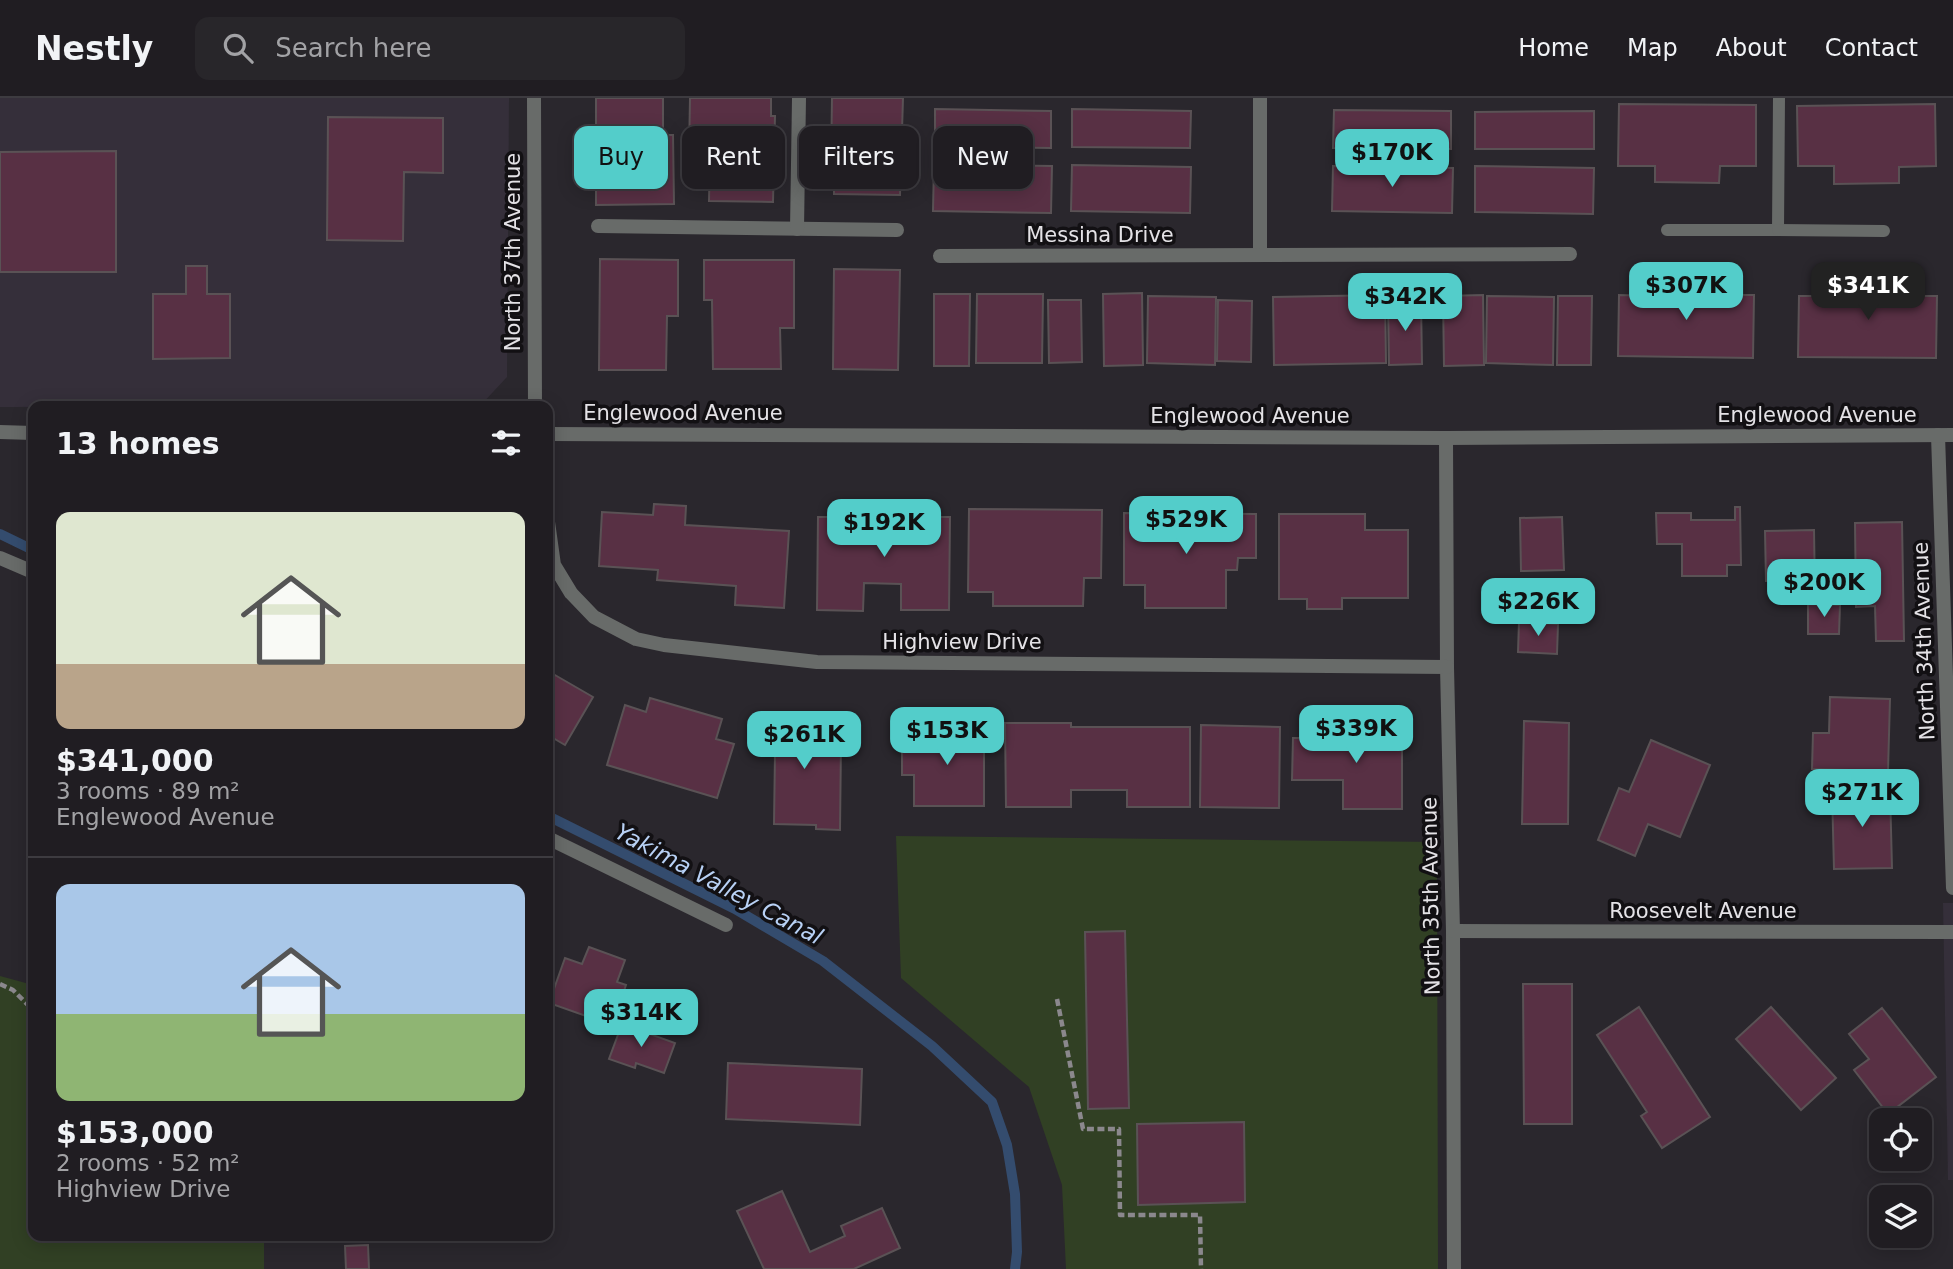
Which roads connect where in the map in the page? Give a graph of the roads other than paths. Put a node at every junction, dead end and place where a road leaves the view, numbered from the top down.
1 (534, 98) edge
2 (799, 98) edge
3 (1260, 98) edge
4 (1779, 98) edge
5 (598, 226) dead end
6 (797, 229) junction
7 (897, 230) dead end
8 (1667, 230) dead end
9 (1778, 230) junction
10 (1884, 231) dead end
11 (1570, 254) dead end
12 (1260, 255) junction
13 (940, 256) dead end
14 (535, 401) edge
15 (0, 432) edge
16 (28, 433) edge
17 (553, 434) edge
18 (1938, 435) junction
19 (1953, 435) edge
20 (1446, 438) junction
21 (0, 558) edge
22 (553, 558) edge
23 (28, 570) edge
24 (1447, 667) junction
25 (553, 840) edge
26 (1953, 888) edge
27 (726, 925) dead end
28 (1453, 931) junction
29 (1953, 932) edge
30 (1454, 1269) edge

1 - 14 street, North 37th Avenue
2 - 6 street
3 - 12 street
4 - 9 lane
5 - 6 street
6 - 7 street
8 - 9 lane
9 - 10 lane
11 - 12 street, Messina Drive
12 - 13 street, Messina Drive
15 - 16 street
17 - 20 street, Englewood Avenue
18 - 19 street, Englewood Avenue
18 - 20 street, Englewood Avenue
18 - 26 street, North 34th Avenue
20 - 24 street, North 35th Avenue
21 - 23 street
22 - 24 street, Highview Drive
24 - 28 street, North 35th Avenue
25 - 27 street
28 - 29 street, Roosevelt Avenue
28 - 30 street, North 35th Avenue

